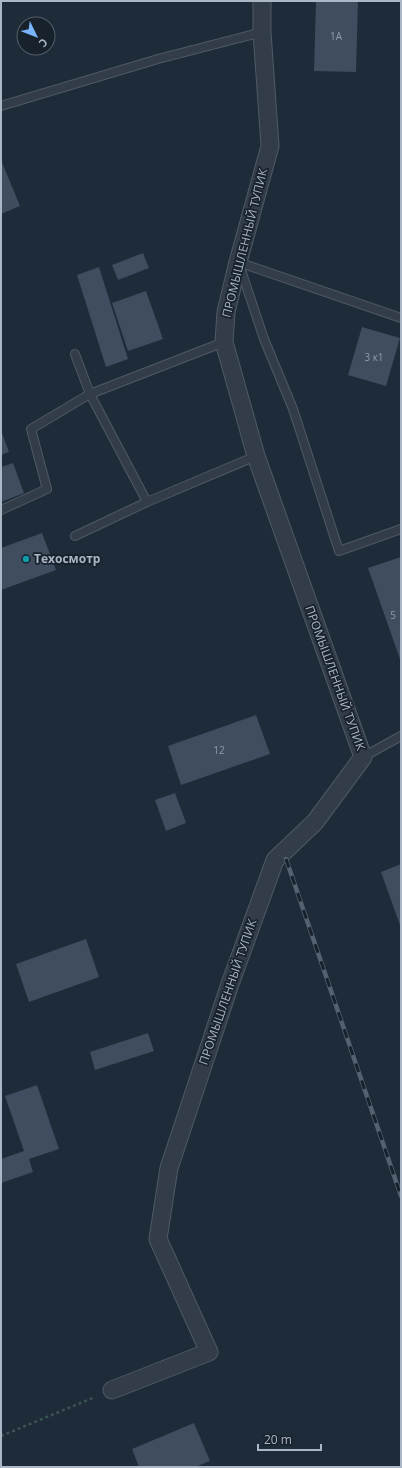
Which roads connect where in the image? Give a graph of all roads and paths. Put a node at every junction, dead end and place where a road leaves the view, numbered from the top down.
1 (262, 1) edge
2 (262, 32) junction
3 (1, 106) edge
4 (238, 262) junction
5 (401, 318) edge
6 (224, 342) junction
7 (75, 354) dead end
8 (90, 394) junction
9 (256, 456) junction
10 (147, 502) junction
11 (1, 510) edge
12 (401, 529) edge
13 (75, 536) dead end
14 (401, 736) edge
15 (363, 757) junction
16 (112, 1390) joint
17 (1, 1436) edge

1 - 2 street, ПРОМЫШЛЕННЫЙ ТУПИК
2 - 3 lane
2 - 4 street, ПРОМЫШЛЕННЫЙ ТУПИК
4 - 5 lane
4 - 6 street, ПРОМЫШЛЕННЫЙ ТУПИК
4 - 12 lane
6 - 8 lane
6 - 9 street, ПРОМЫШЛЕННЫЙ ТУПИК
7 - 8 lane
8 - 10 lane
8 - 11 lane
9 - 10 lane
9 - 15 street, ПРОМЫШЛЕННЫЙ ТУПИК
10 - 13 lane
14 - 15 lane
15 - 16 street, ПРОМЫШЛЕННЫЙ ТУПИК
16 - 17 path

